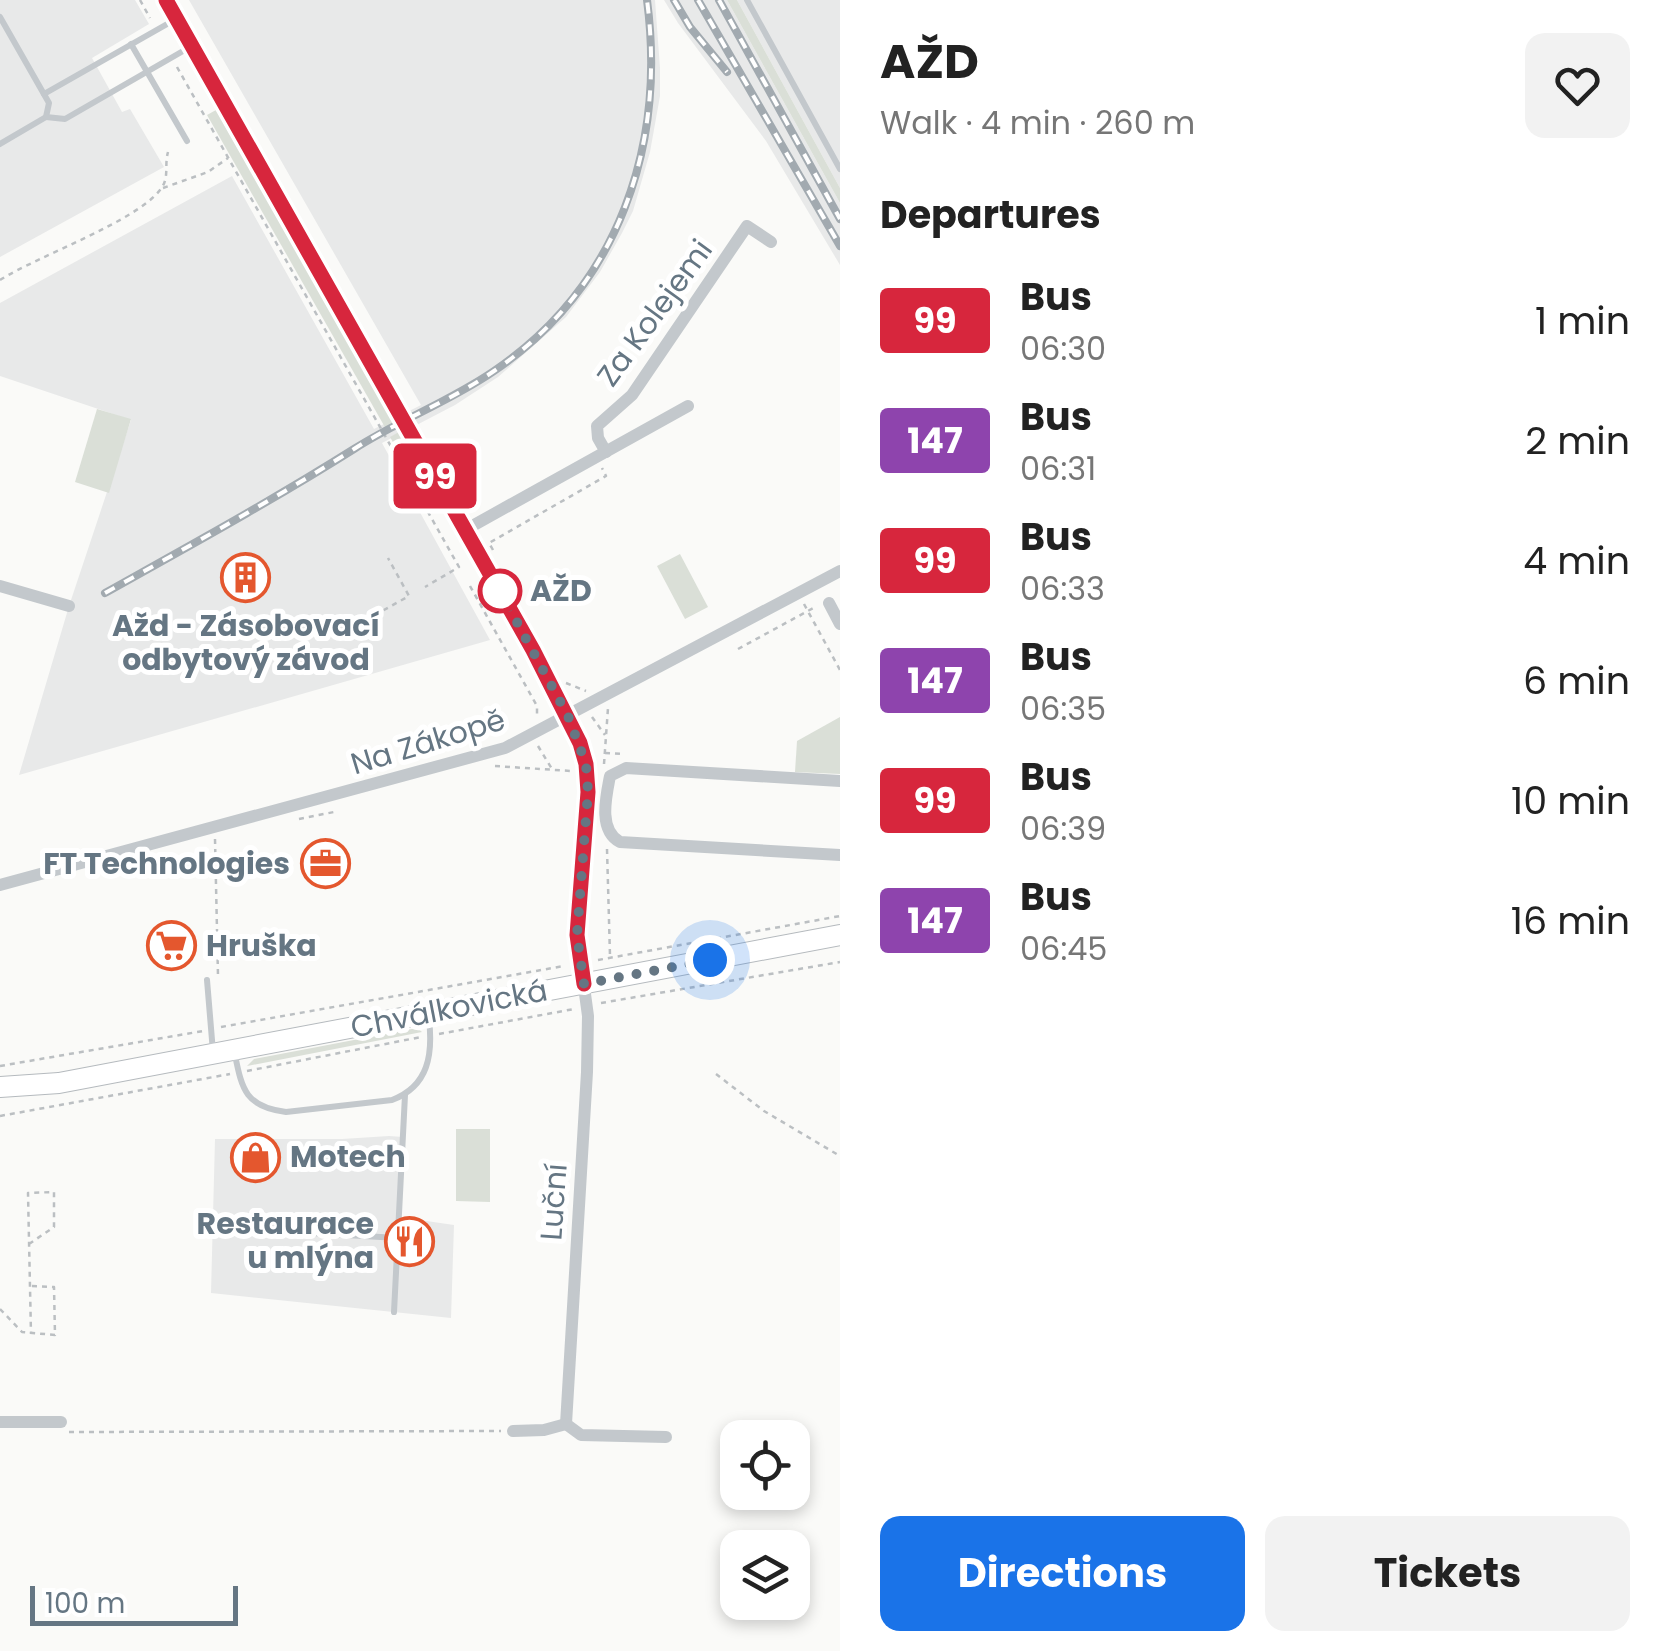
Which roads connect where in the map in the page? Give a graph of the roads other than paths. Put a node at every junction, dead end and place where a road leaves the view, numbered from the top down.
1 (166, 0) edge
2 (747, 0) edge
3 (0, 17) edge
4 (176, 19) junction
5 (132, 44) junction
6 (192, 46) junction
7 (147, 72) junction
8 (44, 94) junction
9 (46, 117) junction
10 (187, 141) dead end
11 (0, 144) edge
12 (840, 169) edge
13 (772, 242) dead end
14 (688, 406) dead end
15 (602, 457) junction
16 (465, 530) junction
17 (840, 571) edge
18 (0, 586) edge
19 (825, 603) road end
20 (69, 606) dead end
21 (840, 624) edge
22 (568, 716) junction
23 (840, 780) edge
24 (840, 855) edge
25 (0, 885) edge
26 (840, 935) edge
27 (207, 980) dead end
28 (584, 984) junction
29 (428, 1012) junction
30 (223, 1052) junction
31 (58, 1082) junction
32 (0, 1087) edge
33 (406, 1095) junction
34 (0, 1101) edge
35 (243, 1229) dead end
36 (398, 1238) junction
37 (394, 1312) dead end
38 (0, 1422) edge
39 (566, 1424) junction
40 (64, 1427) road end
41 (513, 1431) road end
42 (666, 1437) dead end

1 - 4 street, Luční
2 - 12 lane
3 - 8 lane
4 - 5 lane
4 - 6 street, Luční
5 - 7 lane
5 - 8 lane
6 - 7 lane
6 - 16 street, Luční
7 - 9 lane
7 - 10 lane
8 - 9 lane
9 - 11 lane
13 - 15 street, Za Kolejemi
14 - 15 street, Za Kolejemi
15 - 16 street, Za Kolejemi
16 - 22 street, Luční
17 - 22 street, Na Zákopě
18 - 20 street
19 - 21 street
22 - 25 street, Na Zákopě
22 - 28 street, Luční
23 - 24 street
26 - 28 main road, Chválkovická
27 - 30 lane
28 - 29 main road, Chválkovická
28 - 39 street, Luční
29 - 30 main road, Chválkovická
29 - 33 lane
30 - 31 main road, Chválkovická
30 - 33 lane
31 - 32 main road, Chválkovická
31 - 34 main road, Chválkovická
33 - 36 lane
35 - 36 lane
36 - 37 lane
38 - 40 street
39 - 41 street
39 - 42 street

